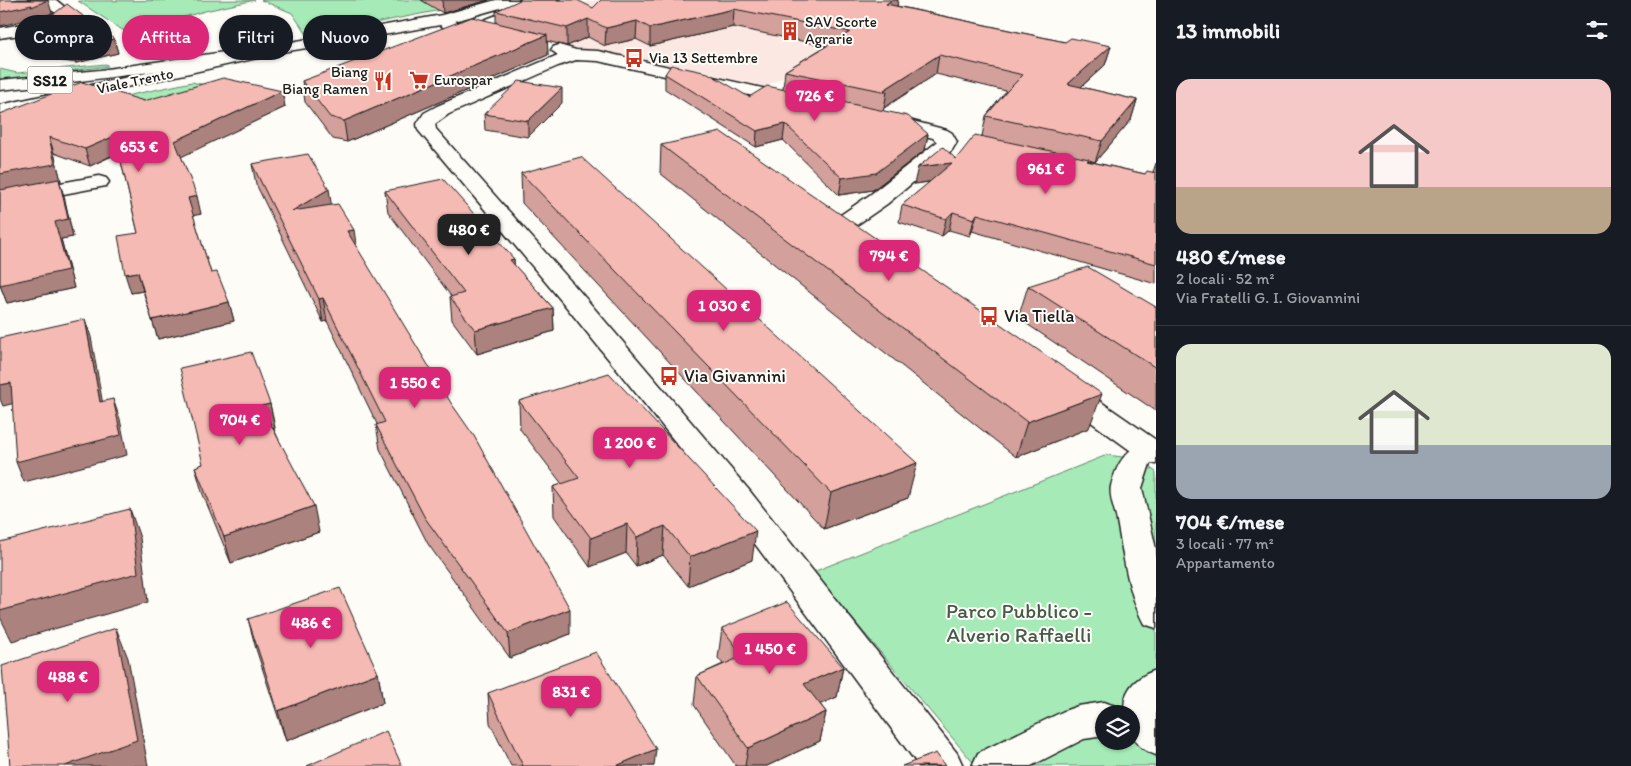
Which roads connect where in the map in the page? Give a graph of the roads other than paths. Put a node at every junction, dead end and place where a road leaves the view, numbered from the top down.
1 (514, 0) edge
2 (553, 0) edge
3 (0, 7) edge
4 (446, 20) junction
5 (0, 33) edge
6 (293, 47) edge
7 (546, 47) edge
8 (575, 55) junction
9 (219, 58) edge
10 (229, 60) edge
11 (100, 75) junction
12 (0, 85) edge
13 (809, 103) edge
14 (0, 109) edge
15 (866, 116) edge
16 (99, 182) dead end
17 (0, 200) edge
18 (841, 226) edge
19 (1048, 377) edge
20 (1154, 452) edge
21 (1156, 614) edge
22 (1095, 720) edge
23 (944, 766) edge
24 (992, 766) edge

1 - 4 street, Viale Trento / SS12
2 - 4 street, Viale Trento / SS12
3 - 5 street
4 - 6 street, Viale Trento / SS12
7 - 8 street
8 - 13 street
8 - 23 street
9 - 11 street, SS12
10 - 14 street, Viale Trento
11 - 12 street, SS12
11 - 14 street, Viale Trento
15 - 18 street
16 - 17 street
19 - 20 street
20 - 21 street
22 - 24 street

